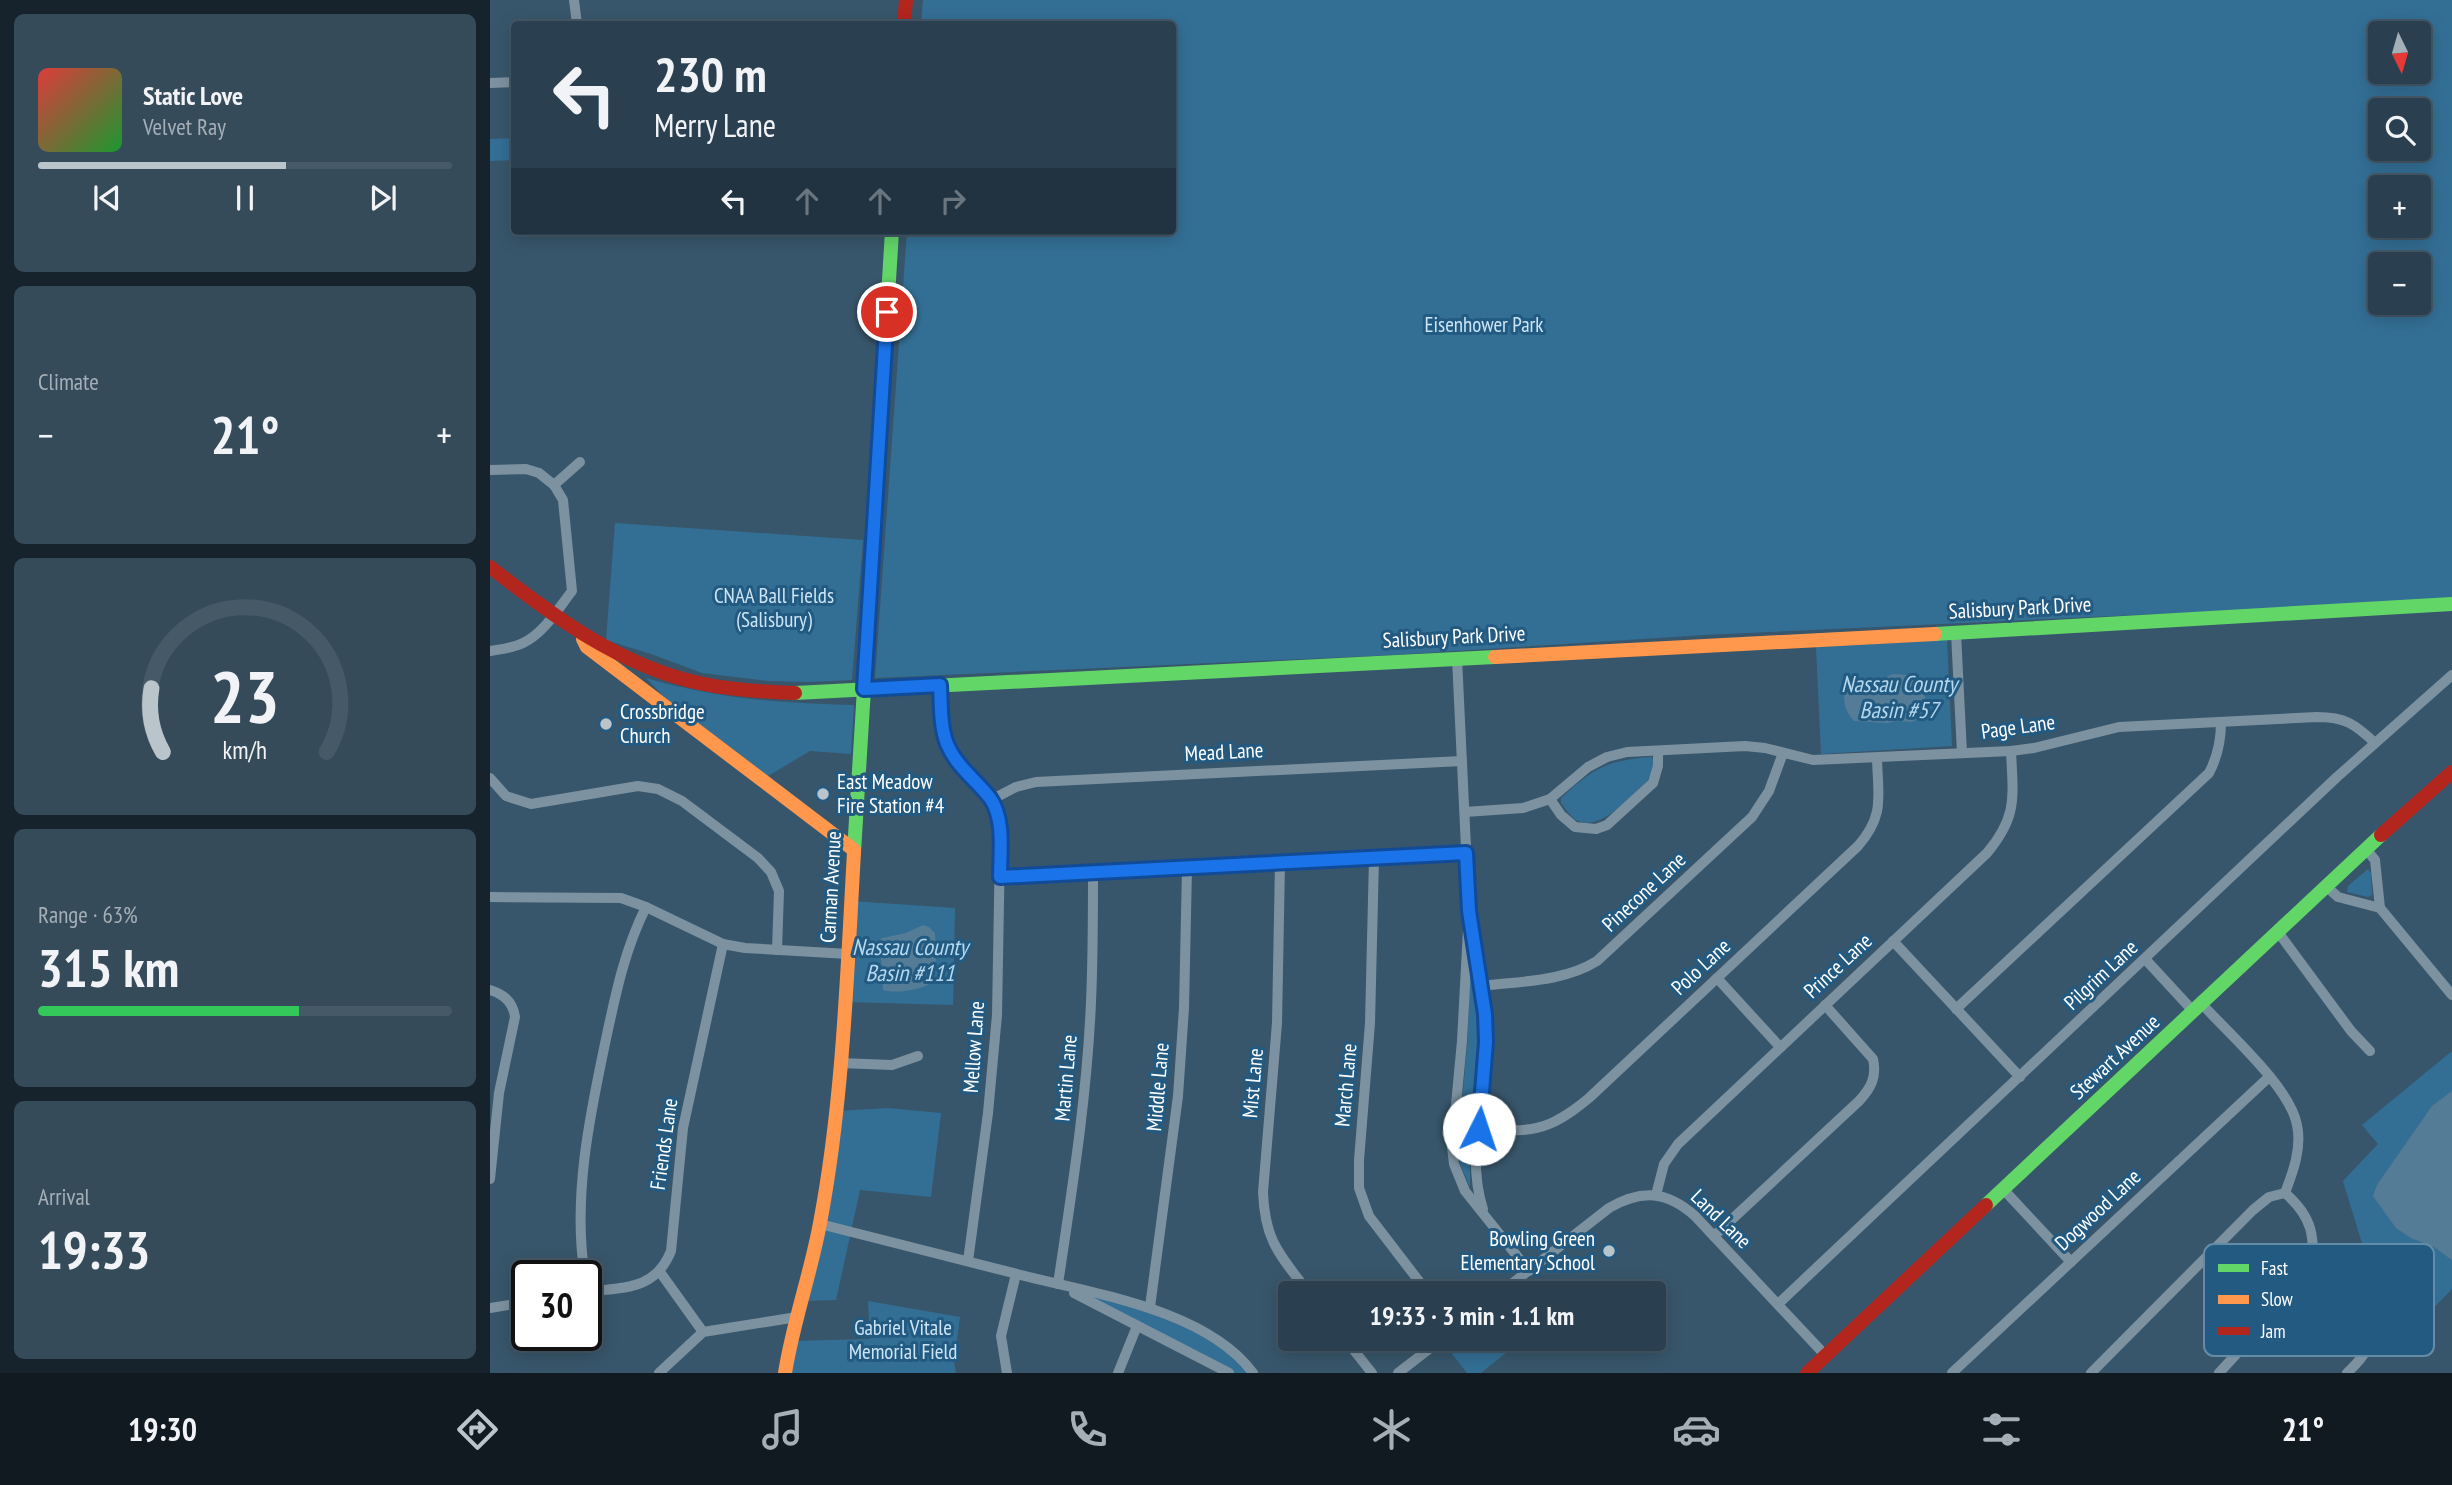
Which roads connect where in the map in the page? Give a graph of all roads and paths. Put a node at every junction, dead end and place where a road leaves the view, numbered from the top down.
1 (574, 0) edge
2 (906, 0) edge
3 (577, 21) edge
4 (904, 21) edge
5 (511, 82) edge
6 (490, 83) edge
7 (892, 235) edge
8 (580, 462) dead end
9 (490, 470) edge
10 (554, 485) junction
11 (490, 567) edge
12 (2452, 604) edge
13 (552, 616) junction
14 (1956, 633) junction
15 (581, 635) junction
16 (490, 651) edge
17 (1457, 658) junction
18 (650, 668) junction
19 (2452, 675) edge
20 (940, 685) junction
21 (639, 687) junction
22 (864, 689) junction
23 (2221, 722) junction
24 (2375, 743) junction
25 (1658, 751) junction
26 (2011, 751) junction
27 (1783, 753) junction
28 (1962, 753) junction
29 (1877, 758) junction
30 (1462, 761) junction
31 (2452, 772) edge
32 (490, 779) edge
33 (1550, 799) junction
34 (991, 800) junction
35 (1465, 812) junction
36 (2366, 849) junction
37 (854, 850) junction
38 (1466, 853) junction
39 (1374, 858) junction
40 (1280, 863) junction
41 (1187, 868) junction
42 (1093, 873) junction
43 (1000, 877) junction
44 (2327, 887) junction
45 (490, 897) edge
46 (646, 907) junction
47 (2380, 908) junction
48 (1469, 911) junction
49 (2278, 932) junction
50 (1893, 941) junction
51 (723, 944) junction
52 (777, 950) junction
53 (848, 954) junction
54 (2146, 960) junction
55 (1717, 978) junction
56 (1482, 986) junction
57 (490, 990) edge
58 (2452, 995) edge
59 (1825, 1005) junction
60 (2198, 1008) junction
61 (1956, 1009) junction
62 (1780, 1046) junction
63 (2370, 1051) dead end
64 (918, 1056) dead end
65 (840, 1063) junction
66 (2020, 1077) junction
67 (2269, 1077) junction
68 (1479, 1129) junction
69 (490, 1180) edge
70 (2004, 1190) junction
71 (2285, 1194) junction
72 (1656, 1195) junction
73 (1486, 1219) junction
74 (820, 1224) junction
75 (1714, 1236) junction
76 (2219, 1244) edge
77 (2312, 1244) edge
78 (2204, 1259) edge
79 (583, 1260) edge
80 (968, 1261) junction
81 (2071, 1262) junction
82 (1529, 1270) junction
83 (660, 1272) junction
84 (1016, 1274) junction
85 (1300, 1281) edge
86 (1420, 1281) edge
87 (1515, 1281) edge
88 (1058, 1284) junction
89 (602, 1288) edge
90 (1778, 1304) junction
91 (511, 1305) edge
92 (1150, 1307) junction
93 (490, 1308) edge
94 (797, 1317) junction
95 (1137, 1326) junction
96 (703, 1332) junction
97 (1355, 1351) edge
98 (1426, 1351) edge
99 (1826, 1356) junction
100 (2235, 1356) edge
101 (2361, 1356) edge
102 (659, 1373) edge
103 (785, 1373) edge
104 (1007, 1373) edge
105 (1118, 1373) edge
106 (1229, 1373) edge
107 (1253, 1373) edge
108 (1372, 1373) edge
109 (1398, 1373) edge
110 (1807, 1373) edge
111 (1952, 1373) edge
112 (2091, 1373) edge
113 (2219, 1373) edge
114 (2347, 1373) edge

1 - 3 street
2 - 4 main road
5 - 6 street
7 - 22 main road, Carman Avenue
8 - 10 street
9 - 10 street
10 - 13 street
11 - 13 main road, Salisbury Park Drive
12 - 14 main road, Salisbury Park Drive
13 - 15 main road, Salisbury Park Drive
13 - 16 street
14 - 17 main road, Salisbury Park Drive
14 - 28 street
15 - 18 main road, Salisbury Park Drive
15 - 21 main road
17 - 20 main road, Salisbury Park Drive
17 - 30 street
18 - 21 main road
18 - 22 main road, Salisbury Park Drive
19 - 24 street, Pilgrim Lane
20 - 22 main road, Salisbury Park Drive
20 - 34 street, Mellow Lane
21 - 37 main road
22 - 37 main road, Carman Avenue
23 - 24 street, Page Lane
23 - 26 street, Page Lane
23 - 61 street
24 - 54 street, Pilgrim Lane
25 - 27 street, Page Lane
25 - 33 street, Page Lane
25 - 33 street
26 - 28 street, Page Lane
26 - 50 street, Prince Lane
27 - 29 street, Page Lane
27 - 56 street, Pinecone Lane
28 - 29 street, Page Lane
29 - 55 street, Polo Lane
30 - 34 street, Mead Lane
30 - 35 street
31 - 36 main road, Stewart Avenue
32 - 52 street
33 - 35 street, Page Lane
34 - 43 street, Mellow Lane
35 - 38 street
36 - 44 main road, Stewart Avenue
36 - 47 street
37 - 53 main road, Carman Avenue
38 - 39 street
38 - 48 street
39 - 40 street
39 - 86 street, March Lane
40 - 41 street
40 - 85 street, Mist Lane
41 - 42 street
41 - 92 street, Middle Lane
42 - 43 street
42 - 88 street, Martin Lane
43 - 80 street, Mellow Lane
44 - 47 street
44 - 49 main road, Stewart Avenue
45 - 46 street
46 - 51 street
46 - 79 street
47 - 58 street
48 - 56 street
48 - 73 street
49 - 60 main road, Stewart Avenue
49 - 63 street
50 - 59 street, Prince Lane
50 - 61 street
51 - 52 street
51 - 83 street, Friends Lane
52 - 53 street
53 - 65 main road, Carman Avenue
54 - 60 street
54 - 66 street, Pilgrim Lane
55 - 62 street
55 - 68 street, Polo Lane
56 - 68 street
57 - 69 street
59 - 62 street, Prince Lane
59 - 75 street
60 - 67 street
60 - 70 main road, Stewart Avenue
61 - 66 street
62 - 72 street, Prince Lane
64 - 65 street
65 - 74 main road, Carman Avenue
66 - 90 street, Pilgrim Lane
67 - 71 street
67 - 81 street, Dogwood Lane
68 - 73 street
70 - 81 street
70 - 99 main road, Stewart Avenue
71 - 76 street
71 - 77 street
72 - 75 street, Land Lane
72 - 82 street, Land Lane
73 - 82 street
74 - 80 street
74 - 94 main road, Carman Avenue
75 - 90 street, Land Lane
78 - 112 street
80 - 84 street
81 - 111 street, Dogwood Lane
82 - 87 street, Land Lane
83 - 89 street
83 - 96 street
84 - 88 street
84 - 104 street
88 - 92 street
88 - 95 street
90 - 99 street, Land Lane
91 - 93 street
92 - 107 street
94 - 96 street
94 - 103 main road, Carman Avenue
95 - 105 street
95 - 106 street
96 - 102 street
97 - 108 street
98 - 109 street
99 - 110 main road, Stewart Avenue
100 - 113 street
101 - 114 street

